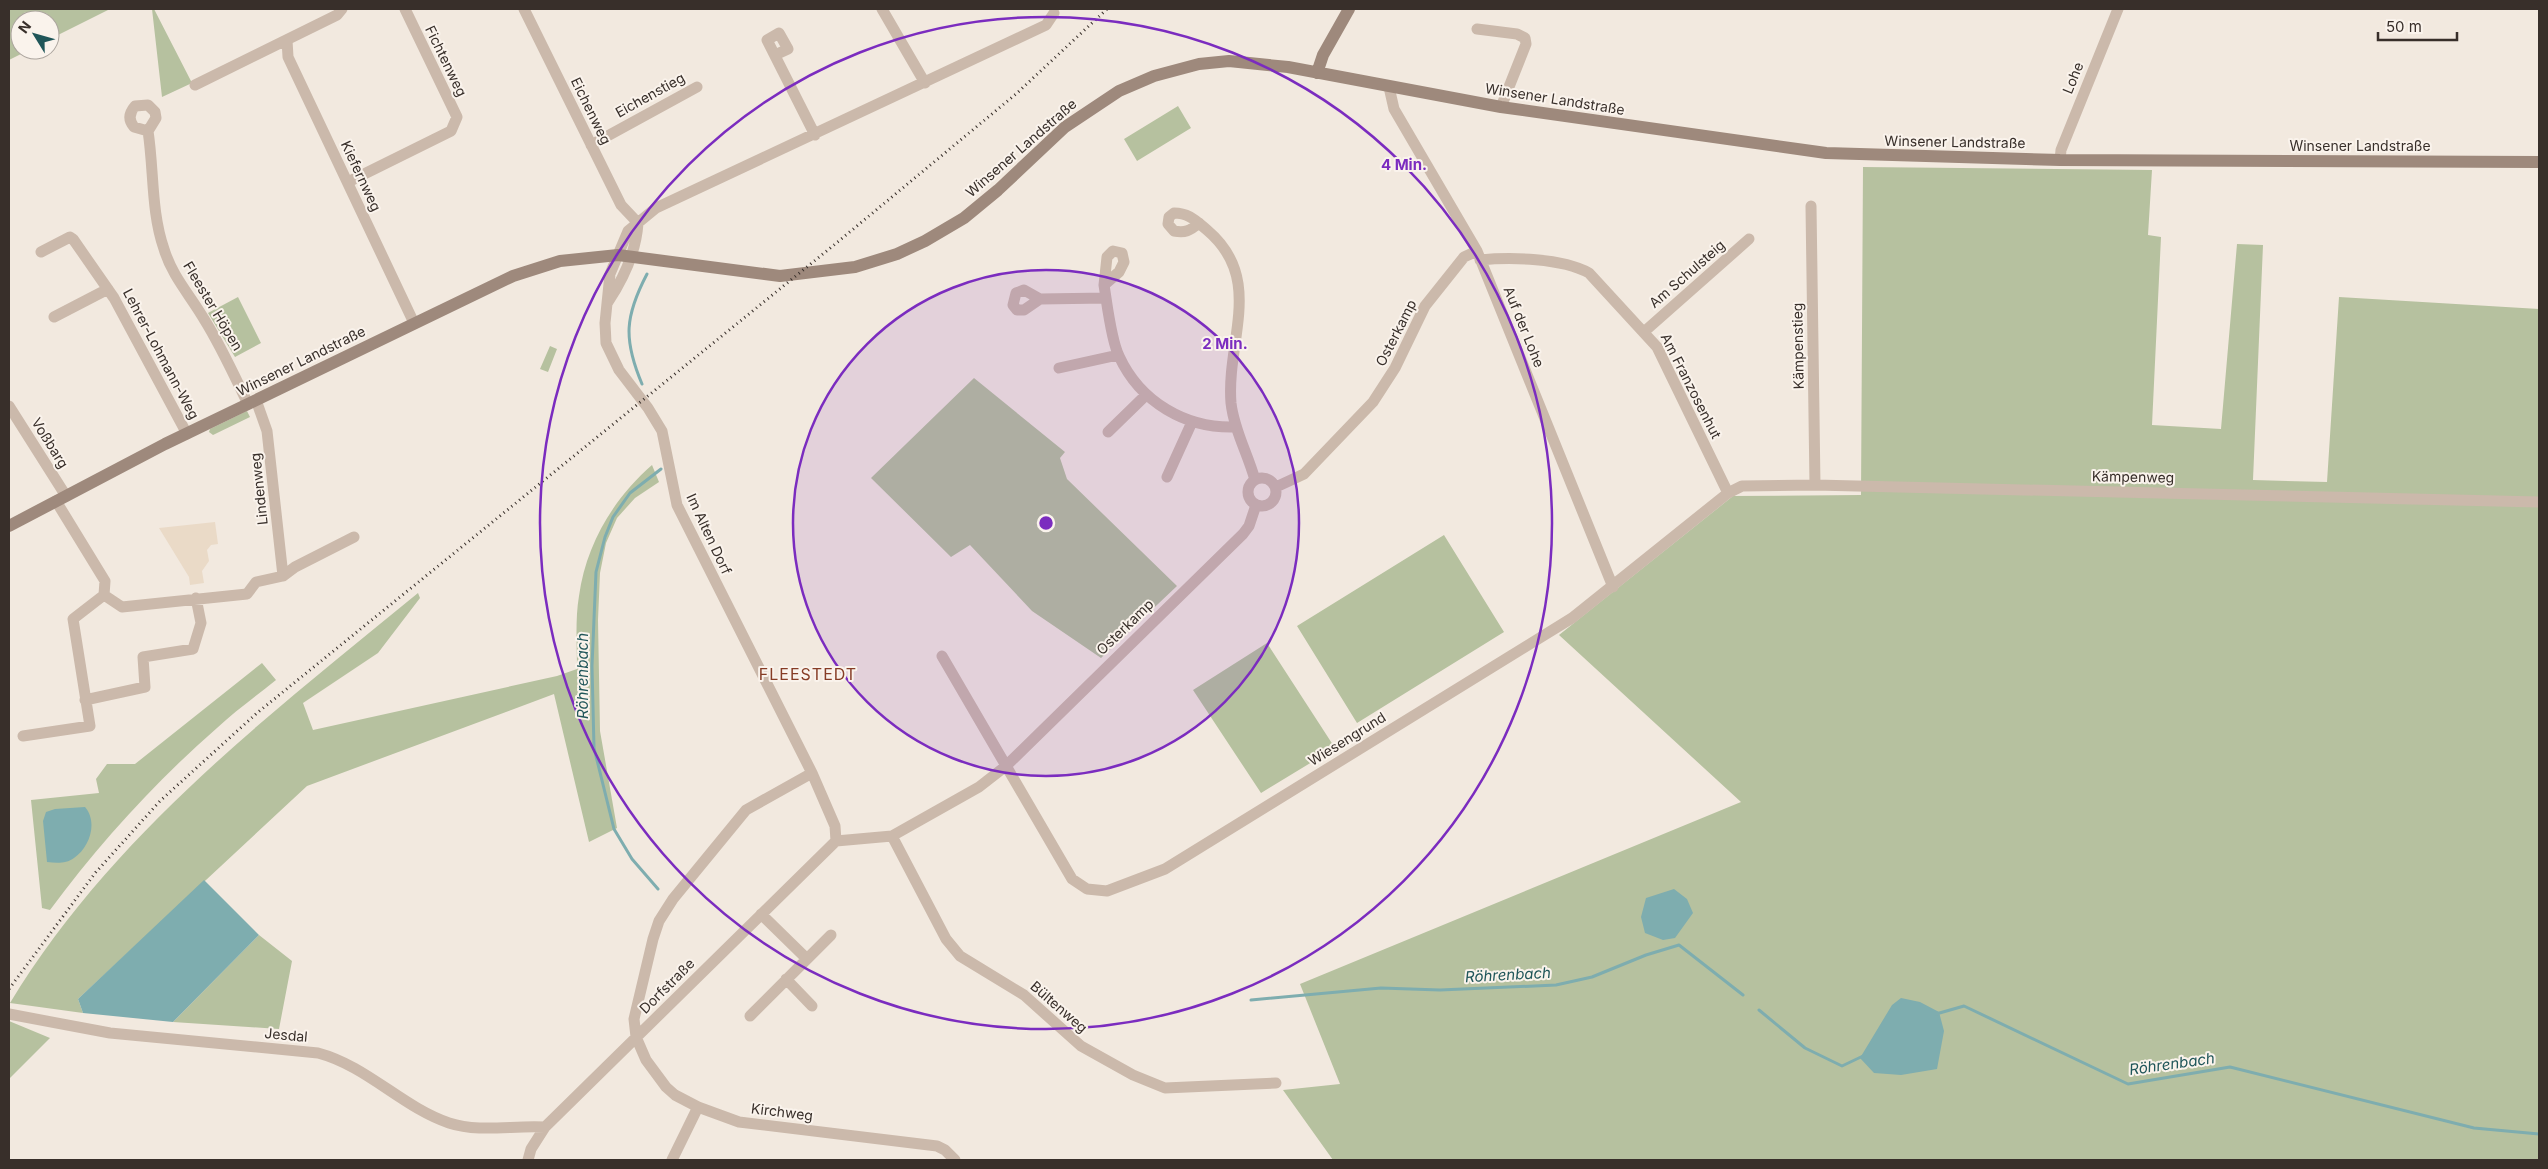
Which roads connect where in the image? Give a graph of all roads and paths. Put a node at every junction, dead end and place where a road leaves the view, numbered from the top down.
1 (342, 9) edge
2 (405, 9) edge
3 (524, 9) edge
4 (882, 9) edge
5 (1349, 9) edge
6 (2118, 9) edge
7 (1054, 13) dead end
8 (1477, 28) dead end
9 (287, 40) junction
10 (775, 55) dead end
11 (1317, 72) junction
12 (925, 83) junction
13 (195, 85) dead end
14 (697, 87) dead end
15 (1389, 87) junction
16 (1501, 107) junction
17 (148, 131) dead end
18 (815, 135) junction
19 (591, 144) junction
20 (2060, 160) junction
21 (2539, 162) edge
22 (348, 182) junction
23 (1811, 206) dead end
24 (638, 223) junction
25 (1199, 223) dead end
26 (1749, 239) dead end
27 (41, 252) dead end
28 (618, 255) junction
29 (1478, 255) junction
30 (631, 256) junction
31 (1104, 285) dead end
32 (108, 289) junction
33 (1106, 298) junction
34 (1040, 299) dead end
35 (608, 303) junction
36 (54, 317) dead end
37 (414, 323) junction
38 (1645, 331) junction
39 (1118, 355) junction
40 (1059, 368) dead end
41 (1146, 395) junction
42 (252, 402) junction
43 (9, 406) edge
44 (1192, 422) junction
45 (1236, 427) junction
46 (1108, 432) dead end
47 (187, 434) junction
48 (1168, 477) dead end
49 (1255, 480) junction
50 (1815, 484) junction
51 (1276, 487) junction
52 (1728, 493) junction
53 (61, 499) junction
54 (2539, 502) edge
55 (1256, 505) junction
56 (9, 526) edge
57 (354, 537) dead end
58 (283, 576) junction
59 (1613, 587) junction
60 (104, 595) junction
61 (196, 598) junction
62 (942, 656) dead end
63 (85, 700) junction
64 (23, 736) dead end
65 (1006, 766) junction
66 (812, 772) junction
67 (892, 836) junction
68 (836, 841) junction
69 (761, 914) junction
70 (831, 934) dead end
71 (807, 959) junction
72 (786, 980) junction
73 (812, 1006) dead end
74 (9, 1014) edge
75 (750, 1016) dead end
76 (636, 1037) junction
77 (1276, 1083) dead end
78 (698, 1107) junction
79 (545, 1127) junction
80 (528, 1160) edge
81 (672, 1160) edge
82 (955, 1160) edge

1 - 9 street
2 - 22 street, Fichtenweg
3 - 19 street, Eichenweg
4 - 12 street
5 - 11 street
6 - 20 street, Lohe
7 - 12 street
8 - 16 street
9 - 13 street
9 - 22 street, Kiefernweg
10 - 18 street
11 - 15 street, Winsener Landstraße
11 - 30 street, Winsener Landstraße
12 - 18 street
14 - 19 street, Eichenstieg
15 - 16 street, Winsener Landstraße
15 - 29 street, Auf der Lohe
16 - 20 street, Winsener Landstraße
17 - 42 street, Fleester Höpen
18 - 24 street
19 - 24 street, Eichenweg
20 - 21 street, Winsener Landstraße
22 - 37 street, Kiefernweg
23 - 50 street, Kämpenstieg
24 - 28 street
24 - 30 street
25 - 45 street
26 - 38 street, Am Schulsteig
27 - 32 street, Lehrer-Lohmann-Weg
28 - 30 street, Winsener Landstraße
28 - 35 street, Im Alten Dorf
28 - 37 street, Winsener Landstraße
29 - 38 street, Am Franzosenhut
29 - 51 street, Osterkamp
29 - 59 street, Auf der Lohe
30 - 35 street, Im Alten Dorf
31 - 33 street
32 - 36 street, Lehrer-Lohmann-Weg
32 - 47 street, Lehrer-Lohmann-Weg
33 - 34 street
33 - 39 street
35 - 66 street, Im Alten Dorf
37 - 42 street, Winsener Landstraße
38 - 52 street, Am Franzosenhut
39 - 40 street
39 - 41 street
41 - 44 street
41 - 46 street
42 - 47 street, Winsener Landstraße
42 - 58 street, Lindenweg
43 - 53 street, Voßbarg
44 - 45 street
44 - 48 street
45 - 49 street
47 - 53 street, Winsener Landstraße
49 - 51 street
49 - 55 street
50 - 52 street, Kämpenweg
50 - 54 street, Kämpenweg
51 - 55 street
52 - 59 street, Wiesengrund
53 - 56 street, Winsener Landstraße
53 - 60 street, Voßbarg
55 - 65 street, Osterkamp
57 - 58 street
58 - 61 street
59 - 65 street, Wiesengrund
60 - 61 street
60 - 63 street
61 - 63 street
62 - 65 street
63 - 64 street
65 - 67 street, Osterkamp
66 - 68 street, Im Alten Dorf
66 - 76 street
67 - 68 street, Osterkamp
67 - 77 street, Bültenweg
68 - 69 street, Dorfstraße
69 - 71 street
69 - 76 street, Dorfstraße
70 - 71 street
71 - 72 street
72 - 73 street
72 - 75 street
74 - 79 street, Jesdal
76 - 78 street, Kirchweg
76 - 79 street, Dorfstraße
78 - 81 street
78 - 82 street, Kirchweg
79 - 80 street, Dorfstraße

